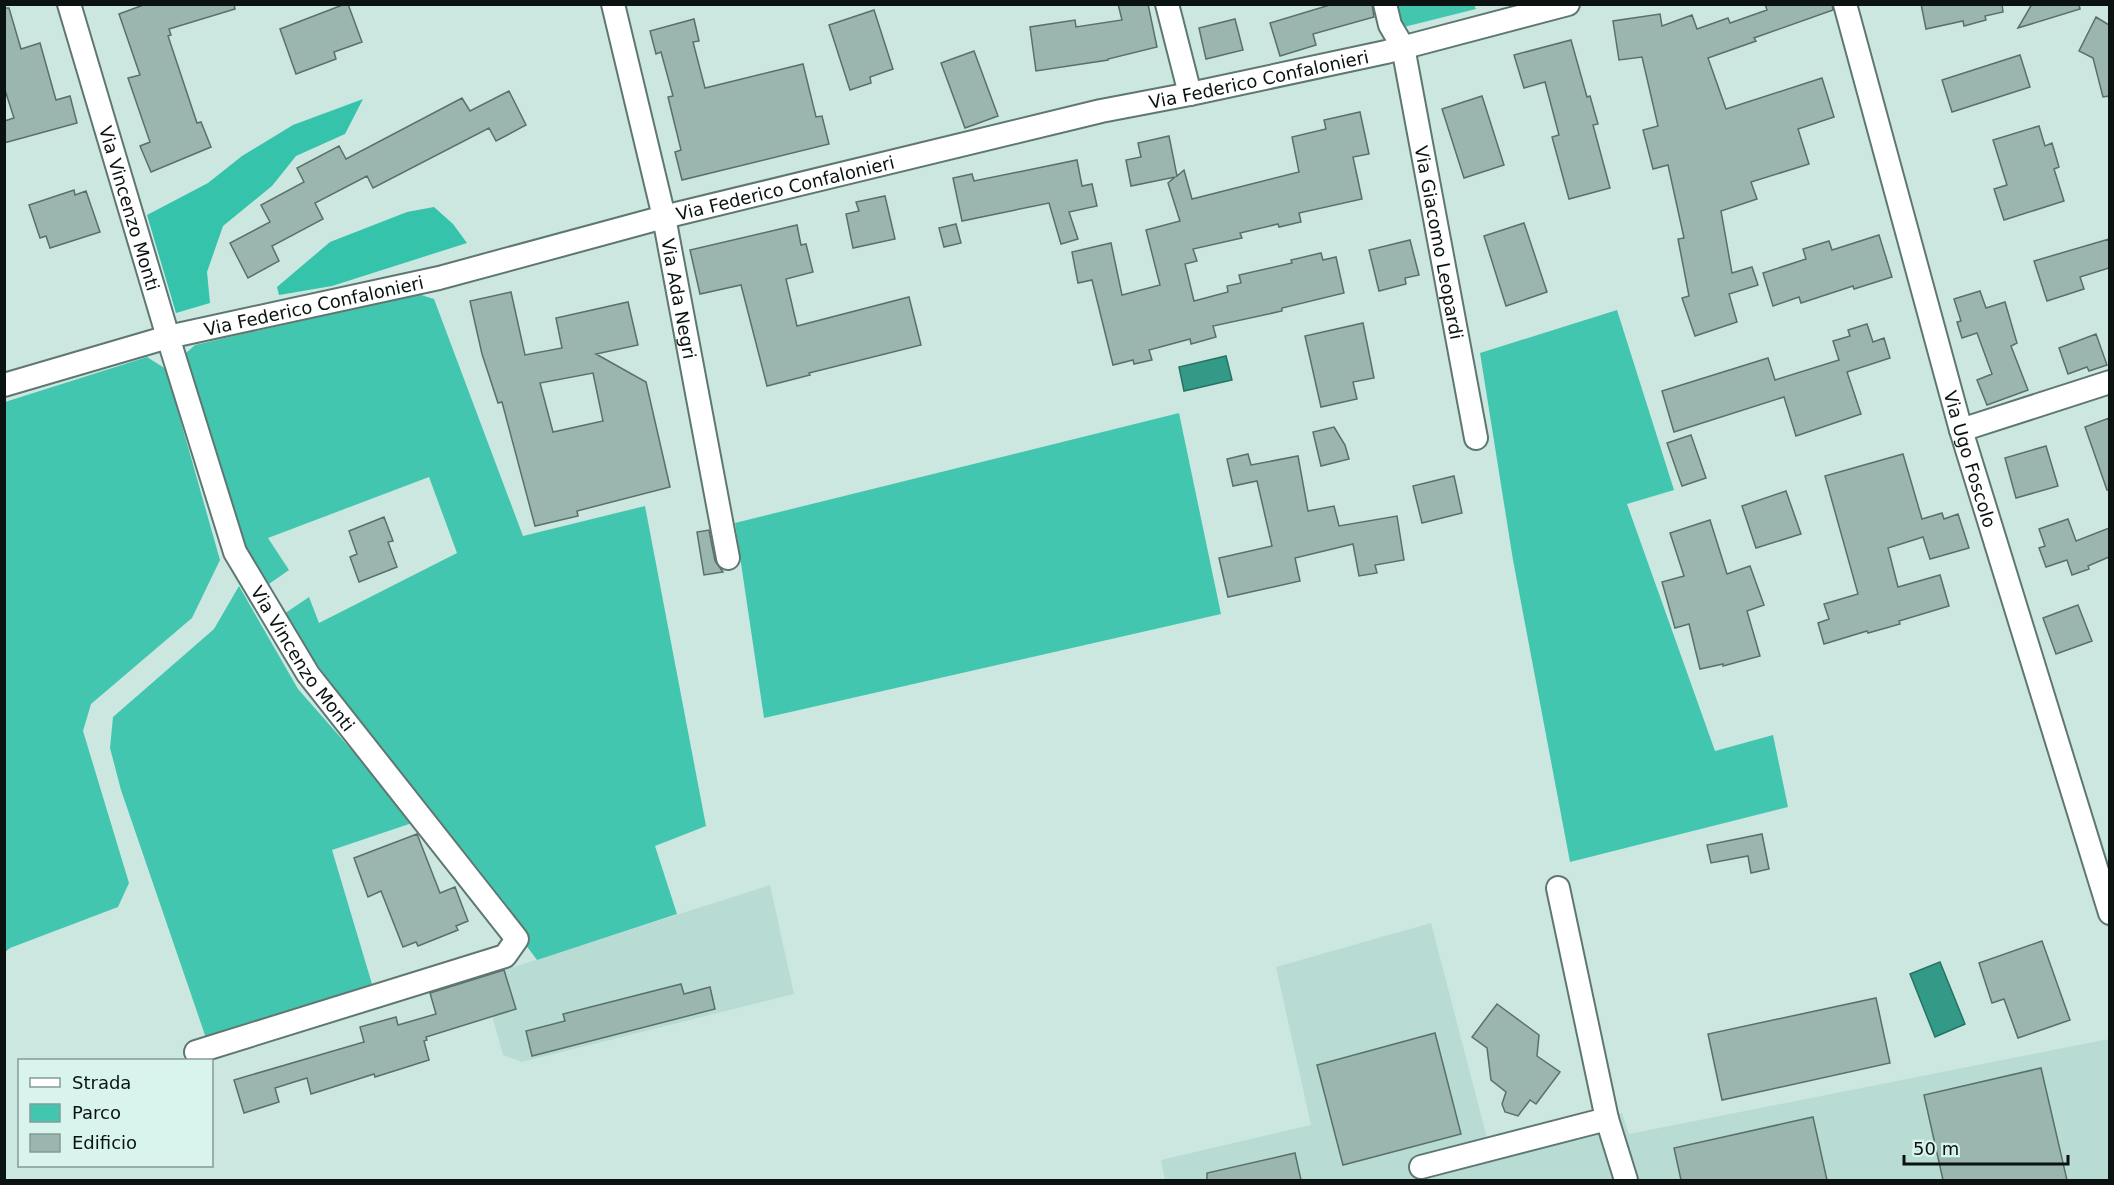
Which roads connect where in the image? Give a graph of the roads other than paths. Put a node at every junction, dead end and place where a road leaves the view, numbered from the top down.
1 (69, 4) edge
2 (613, 4) edge
3 (1167, 4) edge
4 (1385, 4) edge
5 (1568, 4) edge
6 (1845, 4) edge
7 (1402, 47) junction
8 (1190, 94) junction
9 (664, 217) junction
10 (168, 337) junction
11 (2109, 382) edge
12 (4, 385) edge
13 (1961, 430) junction
14 (1476, 438) dead end
15 (728, 558) dead end
16 (1558, 888) dead end
17 (2109, 912) edge
18 (196, 1052) dead end
19 (1607, 1119) junction
20 (1421, 1167) dead end
21 (1626, 1180) edge

1 - 10 street, Via Vincenzo Monti
2 - 9 street, Via Ada Negri
3 - 8 street
4 - 7 street, Via Giacomo Leopardi
5 - 7 street, Via Federico Confalonieri
6 - 13 street, Via Ugo Foscolo
7 - 8 street, Via Federico Confalonieri
7 - 14 street, Via Giacomo Leopardi
8 - 9 street, Via Federico Confalonieri
9 - 10 street, Via Federico Confalonieri
9 - 15 street, Via Ada Negri
10 - 12 street, Via Federico Confalonieri
10 - 18 street, Via Vincenzo Monti
11 - 13 street
13 - 17 street, Via Ugo Foscolo
16 - 19 street
19 - 20 street
19 - 21 street

